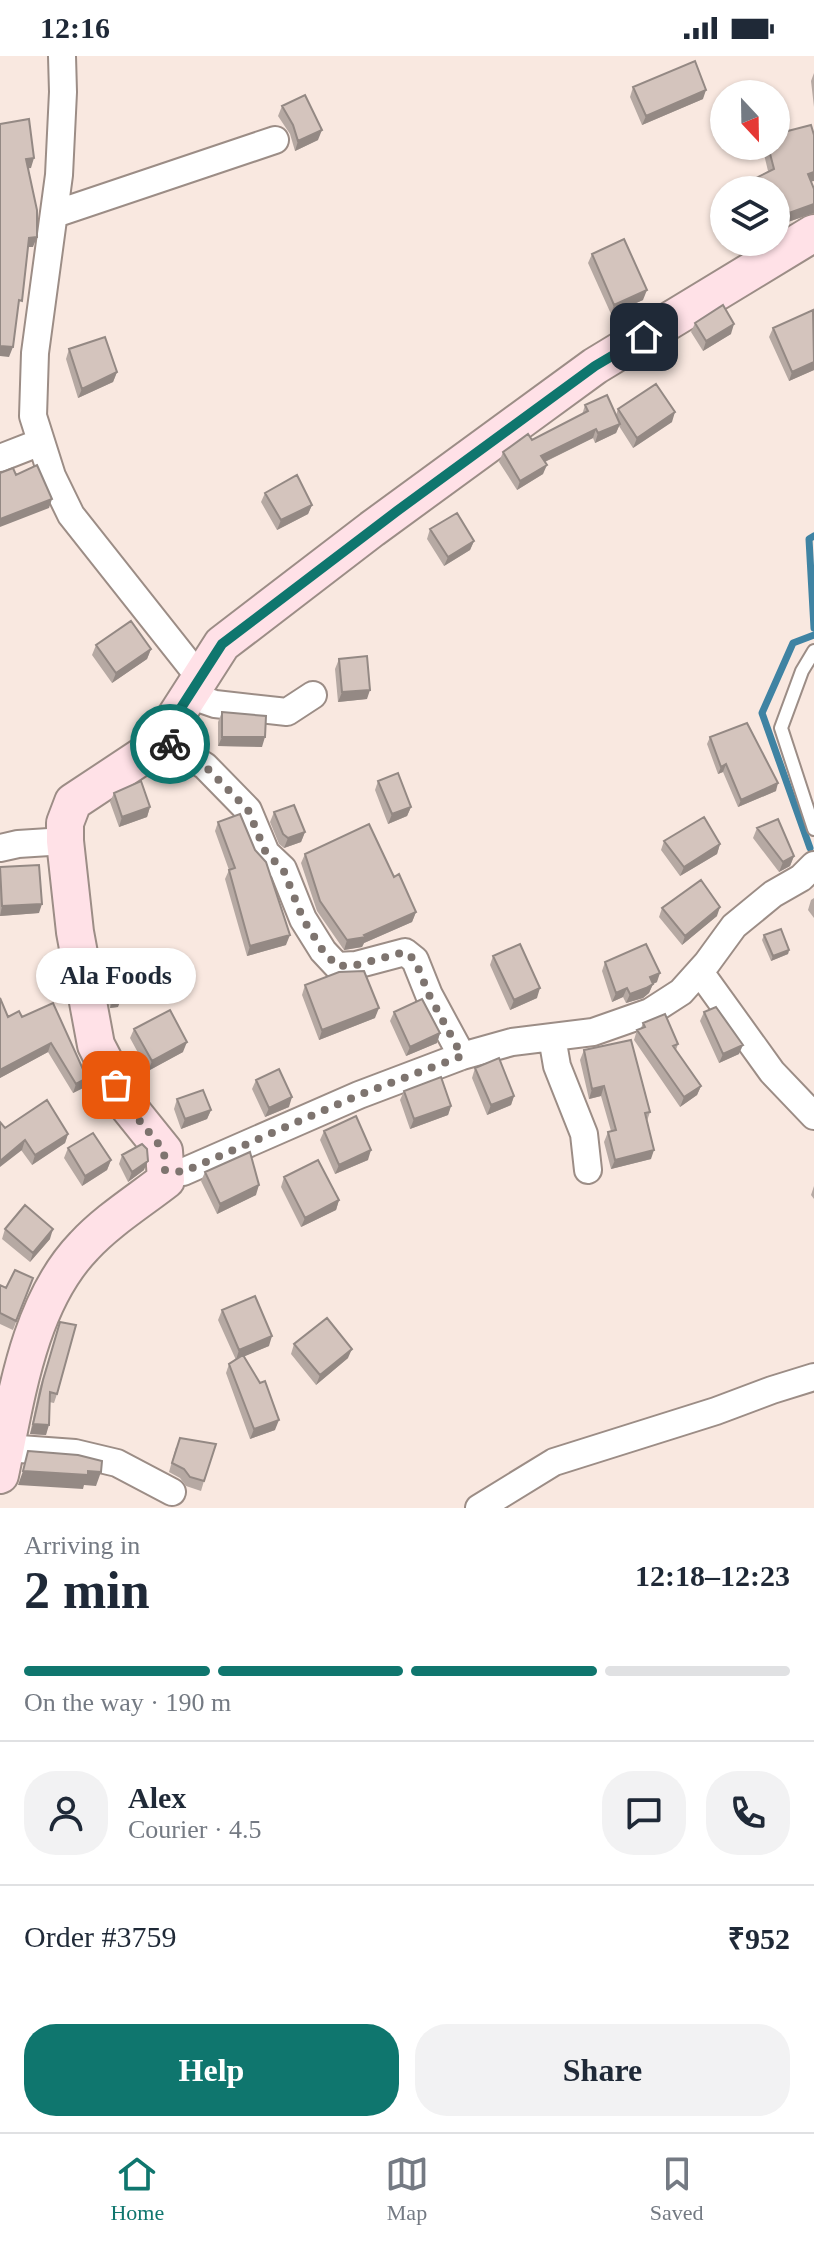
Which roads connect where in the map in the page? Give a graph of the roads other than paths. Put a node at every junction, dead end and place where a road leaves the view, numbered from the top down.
1 (62, 56) edge
2 (275, 140) dead end
3 (55, 214) junction
4 (814, 233) edge
5 (41, 442) junction
6 (0, 458) edge
7 (814, 651) edge
8 (194, 687) junction
9 (313, 695) dead end
10 (161, 739) junction
11 (814, 829) edge
12 (65, 841) junction
13 (0, 848) edge
14 (814, 865) edge
15 (700, 972) junction
16 (552, 1037) junction
17 (462, 1056) junction
18 (814, 1116) edge
19 (165, 1170) junction
20 (588, 1170) dead end
21 (11, 1361) edge
22 (814, 1377) edge
23 (4, 1443) edge
24 (172, 1492) dead end
25 (479, 1508) edge

1 - 3 street
2 - 3 street
3 - 5 street
4 - 8 main road
5 - 6 street
5 - 8 street
7 - 11 lane
8 - 9 street
8 - 10 main road
10 - 12 main road
10 - 17 street
12 - 13 street
12 - 19 main road
14 - 15 street
15 - 16 street
15 - 18 street
16 - 17 street
16 - 20 street
17 - 19 street
19 - 21 main road
21 - 23 main road
22 - 25 street
23 - 24 street

